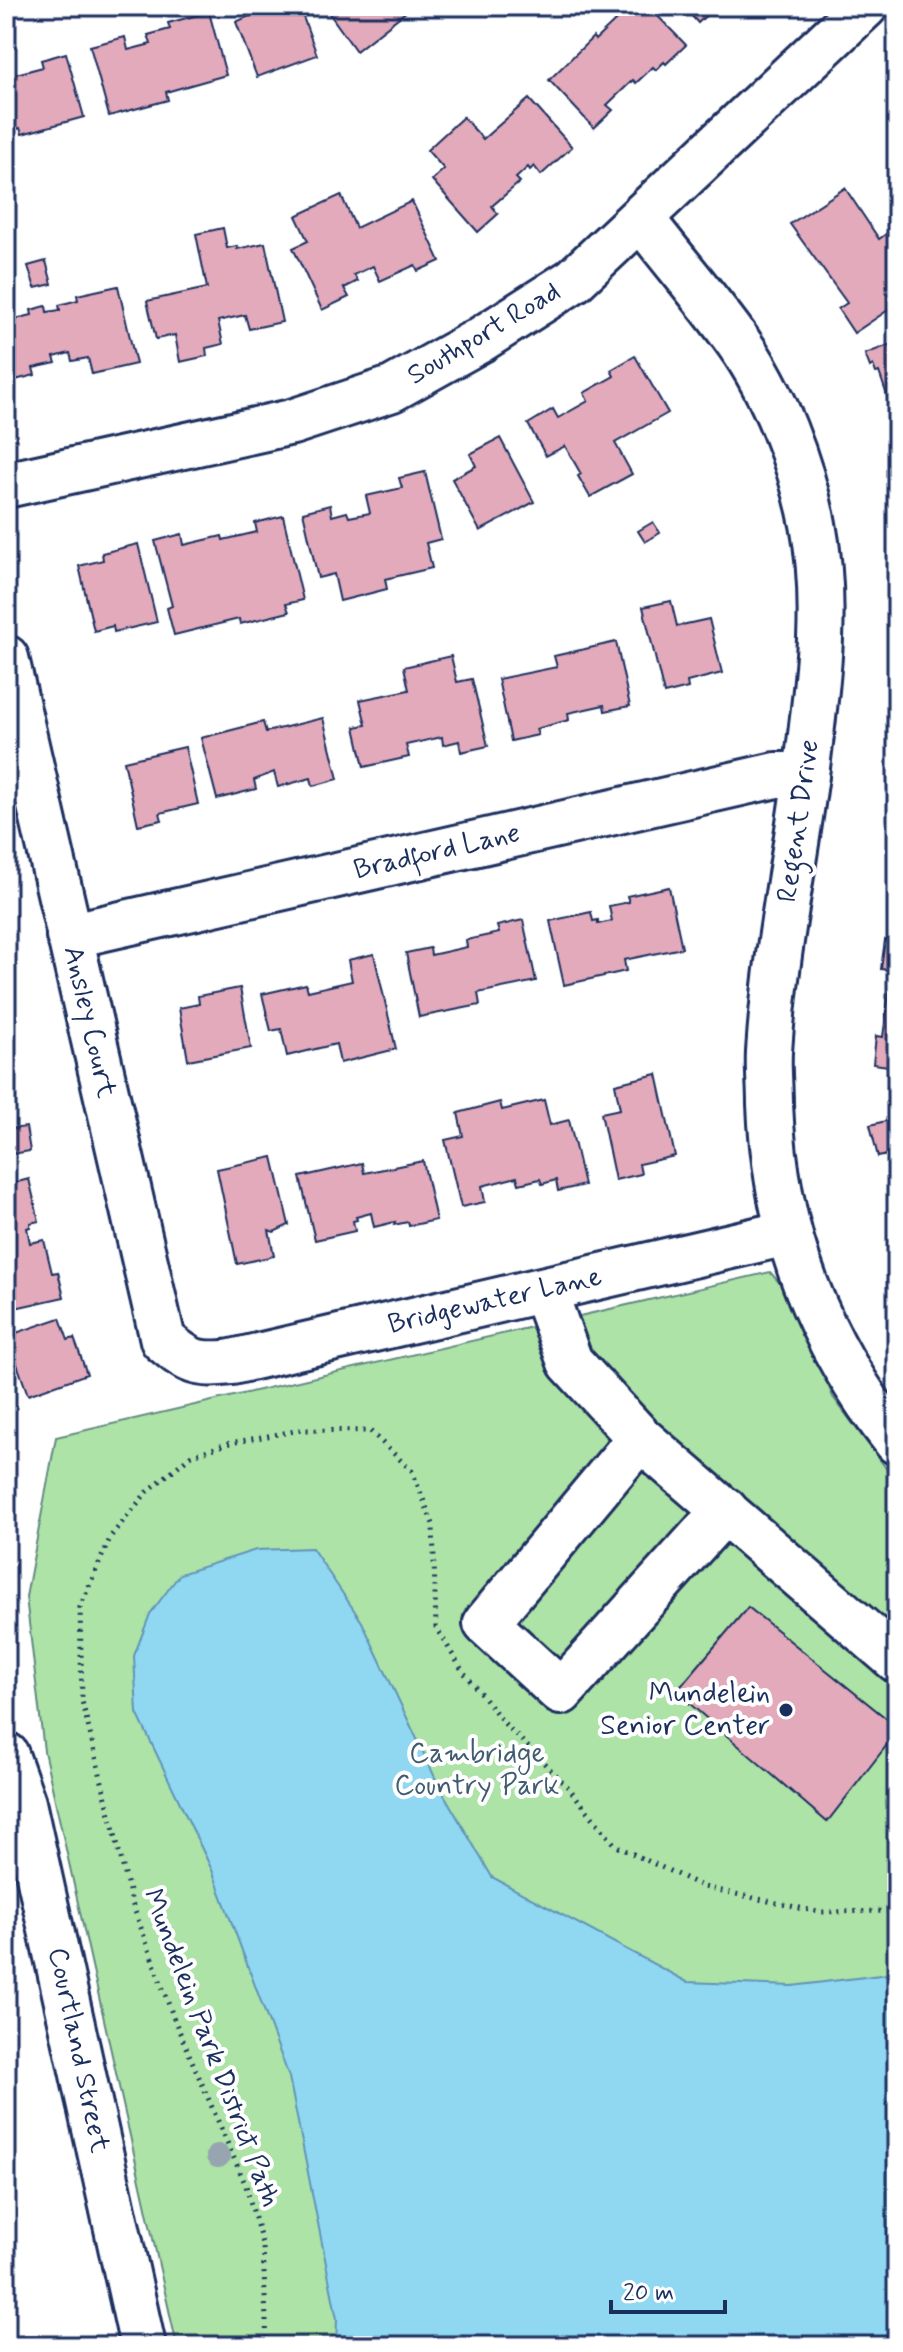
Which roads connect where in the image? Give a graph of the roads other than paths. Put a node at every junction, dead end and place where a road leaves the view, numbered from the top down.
1 (865, 6) edge
2 (641, 218) junction
3 (6, 485) edge
4 (6, 658) edge
5 (806, 775) junction
6 (69, 936) junction
7 (787, 1233) junction
8 (544, 1290) junction
9 (201, 1365) joint
10 (640, 1438) junction
11 (897, 1442) edge
12 (725, 1510) junction
13 (897, 1660) edge
14 (6, 1755) edge
15 (143, 2346) edge

1 - 2 street, Southport Road
2 - 3 street, Southport Road
2 - 5 street, Regent Drive
4 - 6 street, Ansley Court
5 - 6 street, Bradford Lane
5 - 7 street, Regent Drive
6 - 9 street, Ansley Court
7 - 8 street, Bridgewater Lane
7 - 11 street, Regent Drive
8 - 9 street, Bridgewater Lane
8 - 10 street
10 - 12 street
10 - 12 street
12 - 13 street
14 - 15 street, Courtland Street

